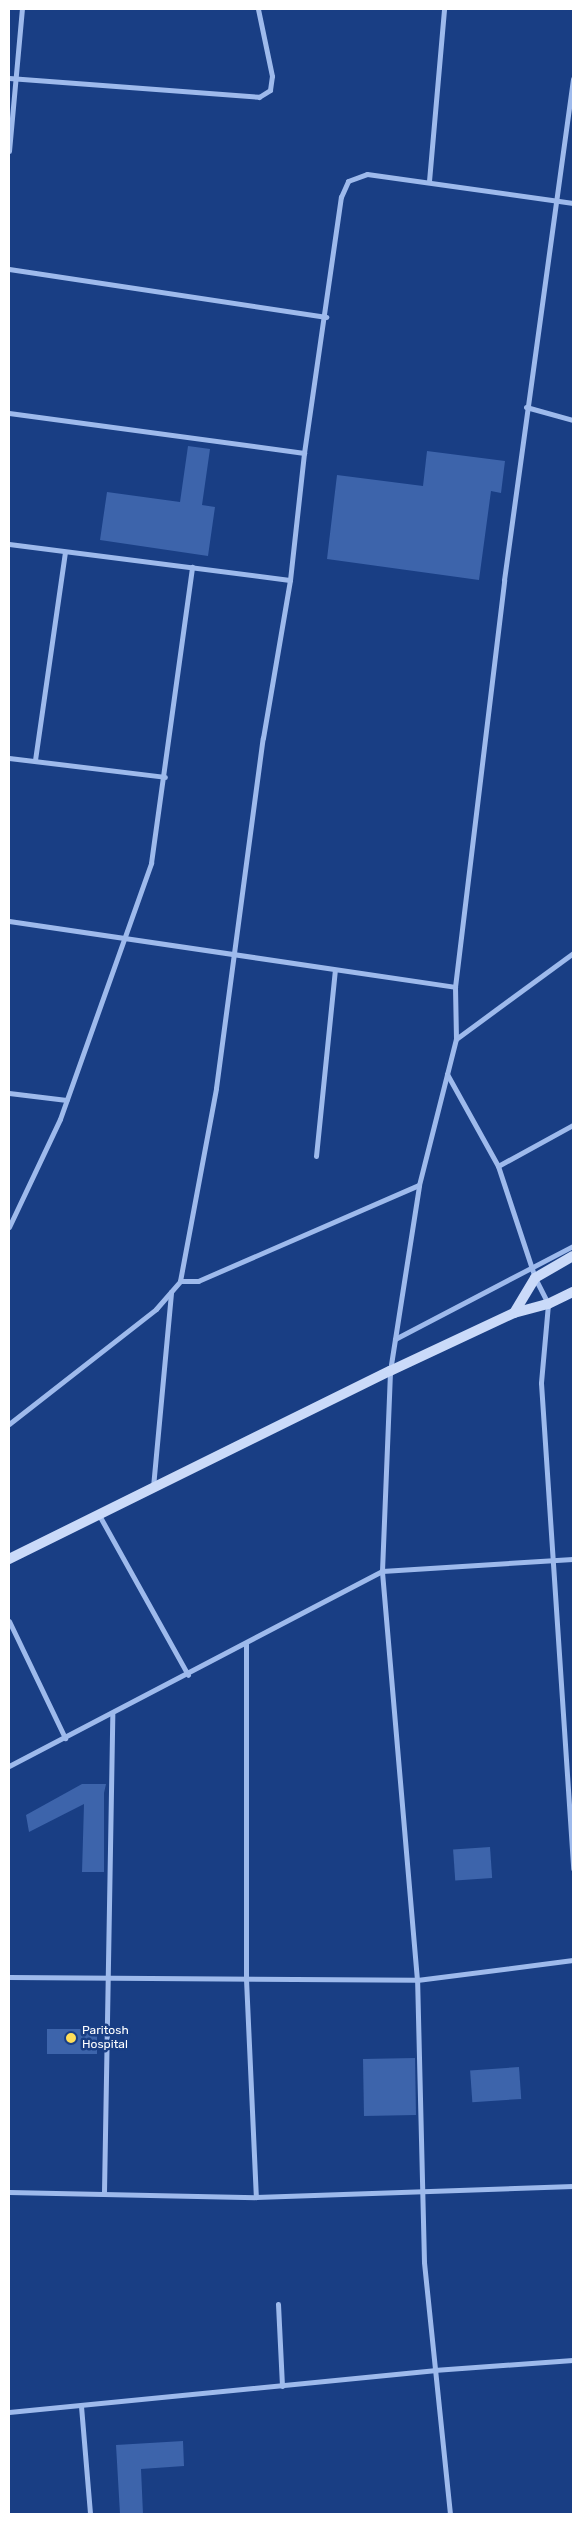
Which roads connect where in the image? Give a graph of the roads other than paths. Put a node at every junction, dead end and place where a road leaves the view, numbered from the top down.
1 (22, 9) edge
2 (258, 9) edge
3 (444, 9) edge
4 (9, 78) edge
5 (18, 79) junction
6 (573, 79) edge
7 (9, 151) edge
8 (429, 181) junction
9 (557, 201) junction
10 (573, 203) edge
11 (9, 269) edge
12 (326, 317) junction
13 (526, 407) junction
14 (9, 413) edge
15 (573, 420) edge
16 (304, 453) junction
17 (9, 544) edge
18 (65, 552) junction
19 (192, 567) junction
20 (290, 580) junction
21 (9, 758) edge
22 (35, 760) junction
23 (165, 777) junction
24 (9, 921) edge
25 (122, 939) junction
26 (573, 953) edge
27 (235, 955) junction
28 (335, 970) junction
29 (455, 987) junction
30 (456, 1039) junction
31 (447, 1074) junction
32 (9, 1093) edge
33 (67, 1100) junction
34 (573, 1125) edge
35 (316, 1156) dead end
36 (498, 1166) junction
37 (419, 1185) junction
38 (12, 1214) edge
39 (9, 1227) edge
40 (573, 1246) edge
41 (573, 1256) edge
42 (531, 1266) junction
43 (535, 1278) junction
44 (180, 1281) junction
45 (171, 1291) junction
46 (573, 1292) edge
47 (548, 1304) junction
48 (514, 1313) junction
49 (395, 1339) junction
50 (390, 1371) junction
51 (9, 1424) edge
52 (153, 1489) junction
53 (99, 1514) junction
54 (9, 1559) edge
55 (573, 1559) edge
56 (552, 1561) junction
57 (382, 1571) junction
58 (9, 1621) edge
59 (246, 1644) junction
60 (188, 1675) junction
61 (112, 1714) junction
62 (65, 1738) junction
63 (9, 1766) edge
64 (573, 1869) edge
65 (573, 1960) edge
66 (9, 1977) edge
67 (106, 1979) junction
68 (246, 1979) junction
69 (416, 1980) junction
70 (573, 2186) edge
71 (425, 2191) junction
72 (9, 2192) edge
73 (104, 2192) junction
74 (256, 2197) junction
75 (278, 2304) dead end
76 (573, 2360) edge
77 (434, 2370) junction
78 (282, 2386) junction
79 (81, 2406) junction
80 (9, 2412) edge
81 (90, 2514) edge
82 (450, 2514) edge

1 - 5 street
2 - 5 street
3 - 8 street
4 - 5 street
5 - 7 street
6 - 9 street
8 - 9 street
8 - 12 street
9 - 10 street
9 - 13 street
11 - 12 street
12 - 16 street
13 - 15 street
13 - 29 street
14 - 16 street
16 - 20 street
17 - 18 street
18 - 19 street
18 - 22 street
19 - 20 street
19 - 23 street
20 - 27 street
21 - 22 street
22 - 23 street
23 - 25 street
24 - 25 street
25 - 27 street
25 - 33 street
26 - 30 street
27 - 28 street
27 - 44 street
28 - 29 street
28 - 35 street
29 - 30 street
30 - 31 street
31 - 36 street
31 - 37 street
32 - 33 street
33 - 38 street
34 - 36 street
36 - 42 street
37 - 44 street
37 - 49 street
38 - 39 street
40 - 42 street
41 - 43 main road
42 - 43 street
42 - 49 street
43 - 47 street
43 - 48 main road
44 - 45 street
45 - 51 street
45 - 52 street
46 - 47 main road
47 - 48 main road
47 - 56 street
48 - 50 main road
49 - 50 street
50 - 52 main road
50 - 57 street
52 - 53 main road
53 - 54 main road
53 - 60 street
55 - 56 street
56 - 57 street
56 - 64 street
57 - 59 street
57 - 69 street
58 - 62 street
59 - 60 street
59 - 68 street
60 - 61 street
61 - 62 street
61 - 67 street
62 - 63 street
65 - 69 street
66 - 67 street
67 - 68 street
67 - 73 street
68 - 69 street
68 - 74 street
69 - 71 street
70 - 71 street
71 - 74 street
71 - 77 street
72 - 73 street
73 - 74 street
75 - 78 street
76 - 77 street
77 - 78 street
77 - 82 street
78 - 79 street
79 - 80 street
79 - 81 street

